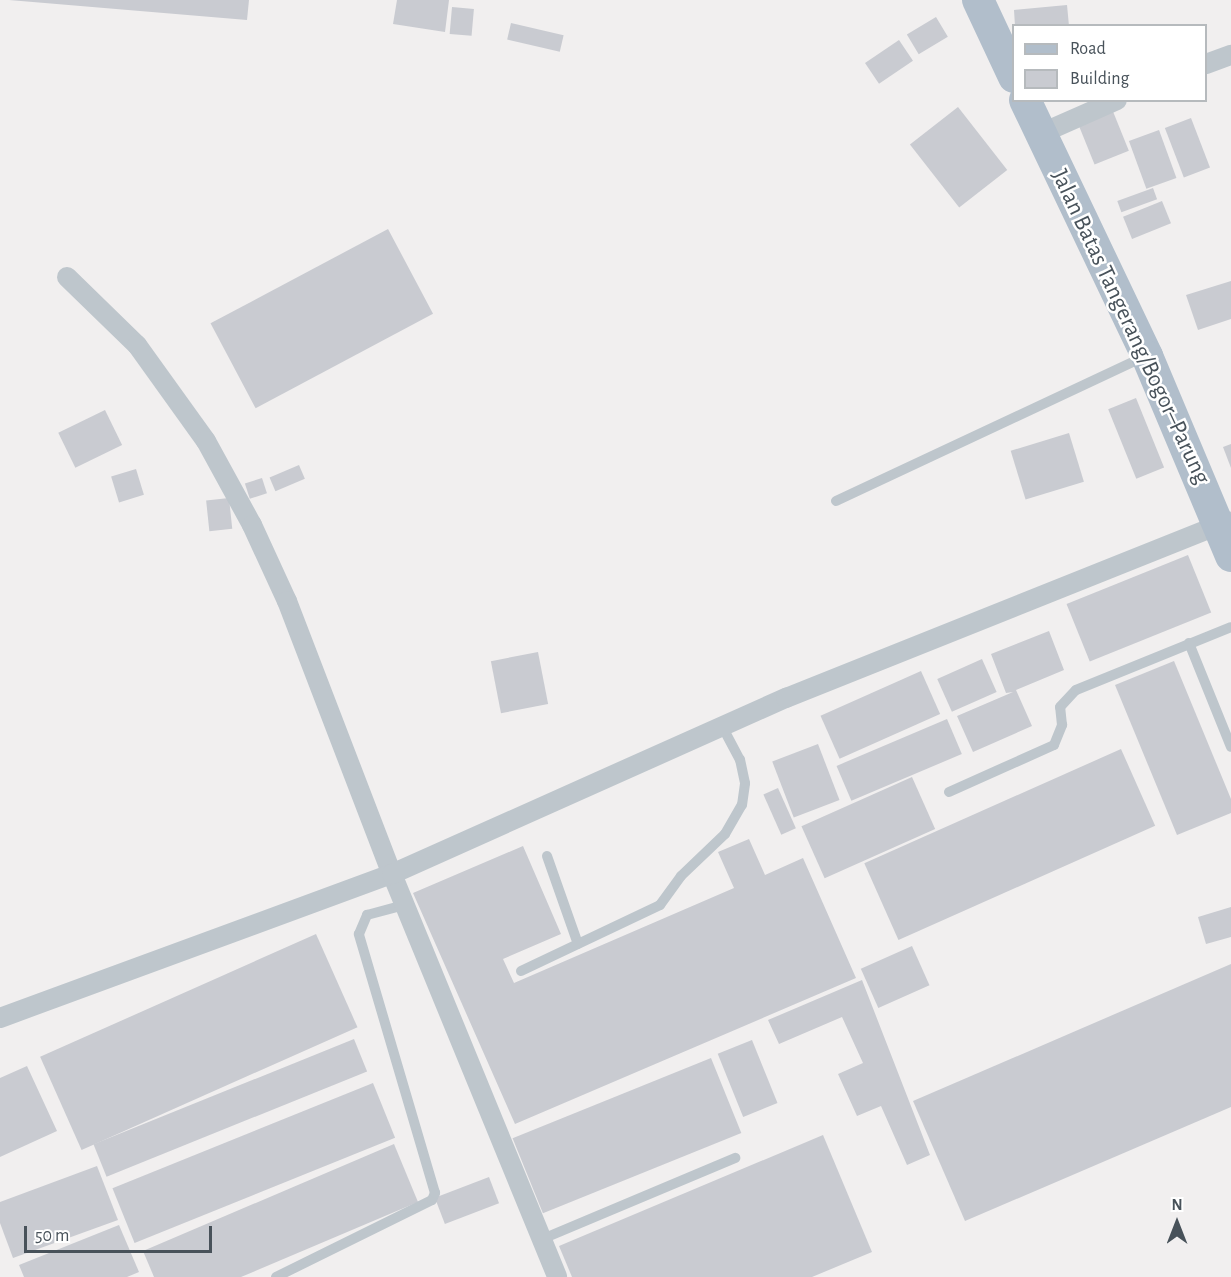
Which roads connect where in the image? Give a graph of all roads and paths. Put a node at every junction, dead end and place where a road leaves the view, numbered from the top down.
1 (978, 0) edge
2 (1231, 55) edge
3 (1207, 64) edge
4 (1012, 72) edge
5 (1026, 102) edge
6 (1112, 102) edge
7 (1040, 134) junction
8 (67, 277) dead end
9 (1147, 356) junction
10 (836, 501) dead end
11 (1225, 522) edge
12 (1231, 556) edge
13 (1231, 627) edge
14 (1189, 643) junction
15 (723, 728) junction
16 (1231, 747) edge
17 (949, 792) dead end
18 (547, 856) dead end
19 (392, 874) junction
20 (405, 905) junction
21 (578, 944) junction
22 (521, 970) dead end
23 (0, 1018) edge
24 (735, 1158) dead end
25 (540, 1240) junction
26 (276, 1277) edge
27 (557, 1277) edge

1 - 4 main road
2 - 3 street
5 - 7 main road, Jalan Batas Tangerang/Bogor–Parung
6 - 7 street
7 - 9 main road, Jalan Batas Tangerang/Bogor–Parung
8 - 19 street
9 - 10 lane
9 - 11 main road, Jalan Batas Tangerang/Bogor–Parung
11 - 12 main road, Jalan Batas Tangerang/Bogor–Parung
11 - 15 street
13 - 14 lane
14 - 16 lane
14 - 17 lane
15 - 19 street
15 - 21 lane
18 - 21 lane
19 - 20 street
19 - 23 street
20 - 25 street
20 - 26 lane
21 - 22 lane
24 - 25 lane
25 - 27 street

